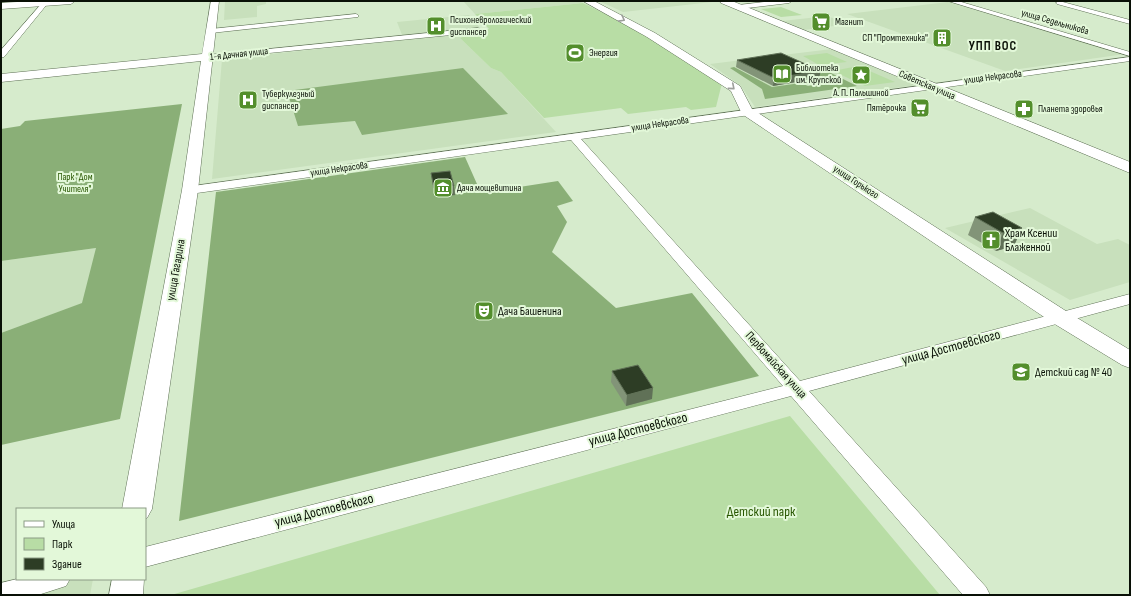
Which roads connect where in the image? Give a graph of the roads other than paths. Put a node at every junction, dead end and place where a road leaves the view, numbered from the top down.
1 (71, 1) edge
2 (215, 1) edge
3 (588, 1) edge
4 (724, 1) edge
5 (789, 1) edge
6 (951, 1) edge
7 (45, 3) junction
8 (1059, 3) dead end
9 (1, 6) edge
10 (739, 7) junction
11 (356, 16) dead end
12 (1130, 22) edge
13 (478, 30) dead end
14 (211, 31) junction
15 (18, 36) junction
16 (7, 37) dead end
17 (1130, 54) edge
18 (1, 55) edge
19 (208, 57) junction
20 (1130, 59) edge
21 (1, 78) edge
22 (930, 86) junction
23 (747, 111) junction
24 (573, 136) junction
25 (1130, 168) edge
26 (190, 190) junction
27 (1130, 299) edge
28 (1061, 318) junction
29 (1130, 360) edge
30 (797, 388) junction
31 (137, 508) edge
32 (146, 556) edge
33 (54, 580) edge
34 (128, 580) edge
35 (1, 594) edge
36 (126, 595) edge
37 (978, 595) edge

1 - 7 street
2 - 14 street, улица Гагарина
3 -> 23 street
4 - 10 street, Советская улица
5 - 10 street
6 - 17 street, улица Седельникова
7 - 9 street
7 - 15 street
8 - 12 street
10 - 22 street, Советская улица
11 - 14 street
13 - 19 street, 1-я Дачная улица
14 - 19 street, улица Гагарина
15 - 16 street
15 - 18 street
19 - 21 street, 1-я Дачная улица
19 - 26 street, улица Гагарина
20 - 22 street, улица Некрасова
22 - 23 street, улица Некрасова
22 - 25 street, Советская улица
23 - 24 street, улица Некрасова
23 - 28 street, улица Горького
24 - 26 street, улица Некрасова
24 - 30 street, Первомайская улица
26 - 31 street, улица Гагарина
27 - 28 street, улица Достоевского
28 - 29 street, улица Горького
28 - 30 street, улица Достоевского
30 - 32 street, улица Достоевского
30 - 37 street, Первомайская улица
33 - 35 street
34 - 36 street

